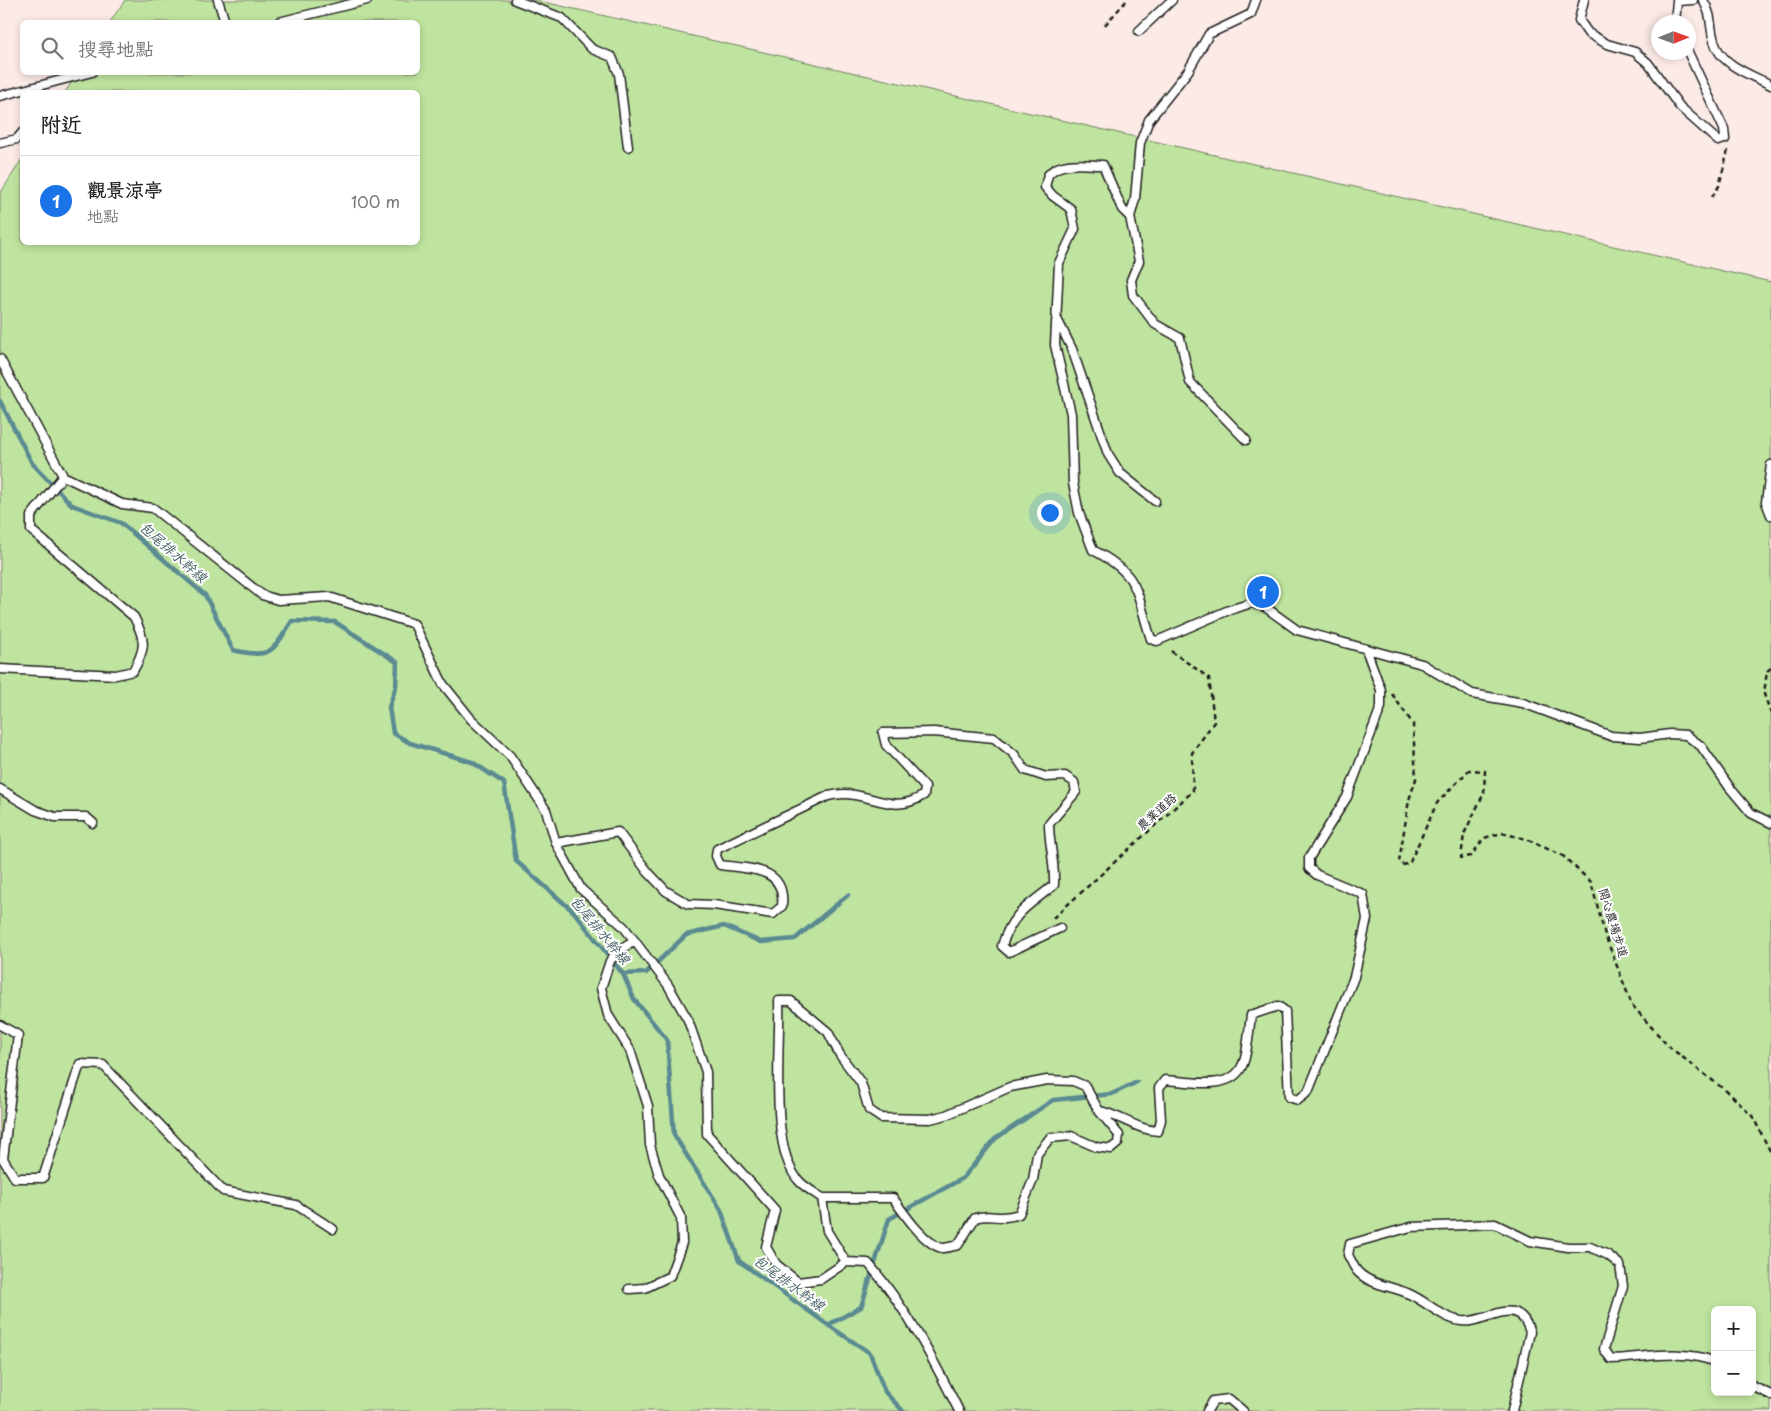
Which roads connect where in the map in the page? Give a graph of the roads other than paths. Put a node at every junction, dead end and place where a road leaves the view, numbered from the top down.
1 (218, 0) edge
2 (367, 0) edge
3 (515, 0) edge
4 (1172, 0) edge
5 (1256, 0) edge
6 (1584, 0) edge
7 (1693, 0) edge
8 (1703, 0) edge
9 (1676, 15) edge
10 (223, 20) edge
11 (287, 20) edge
12 (1139, 31) dead end
13 (1692, 60) edge
14 (82, 75) edge
15 (1771, 85) edge
16 (32, 90) edge
17 (20, 93) edge
18 (0, 96) edge
19 (20, 135) edge
20 (0, 144) edge
21 (628, 146) dead end
22 (1130, 217) junction
23 (1056, 317) junction
24 (0, 359) edge
25 (1246, 440) dead end
26 (1771, 465) edge
27 (63, 476) junction
28 (1154, 501) dead end
29 (1771, 515) edge
30 (1366, 649) junction
31 (0, 669) edge
32 (0, 789) edge
33 (93, 823) dead end
34 (1771, 824) edge
35 (556, 843) junction
36 (1060, 928) dead end
37 (635, 941) junction
38 (0, 1025) edge
39 (1099, 1111) junction
40 (822, 1198) junction
41 (333, 1229) dead end
42 (846, 1262) junction
43 (629, 1289) dead end
44 (1711, 1361) edge
45 (1756, 1388) edge
46 (1771, 1395) edge
47 (959, 1411) edge
48 (1207, 1411) edge
49 (1243, 1411) edge
50 (1512, 1411) edge

1 - 10 lane
2 - 11 lane
3 - 21 lane
4 - 12 lane
5 - 22 lane
6 - 13 lane
7 - 9 lane
8 - 15 lane
14 - 16 lane
17 - 18 lane
19 - 20 lane
22 - 23 lane
22 - 25 lane
23 - 28 lane
23 - 30 lane
24 - 27 lane
26 - 29 lane
27 - 31 lane
27 - 35 lane
30 - 34 lane
30 - 39 lane
32 - 33 lane
35 - 36 lane
35 - 37 lane
37 - 42 lane
37 - 43 lane
38 - 41 lane
39 - 40 lane
39 - 40 lane
40 - 42 lane
42 - 47 lane
44 - 50 lane
45 - 46 lane
48 - 49 lane

